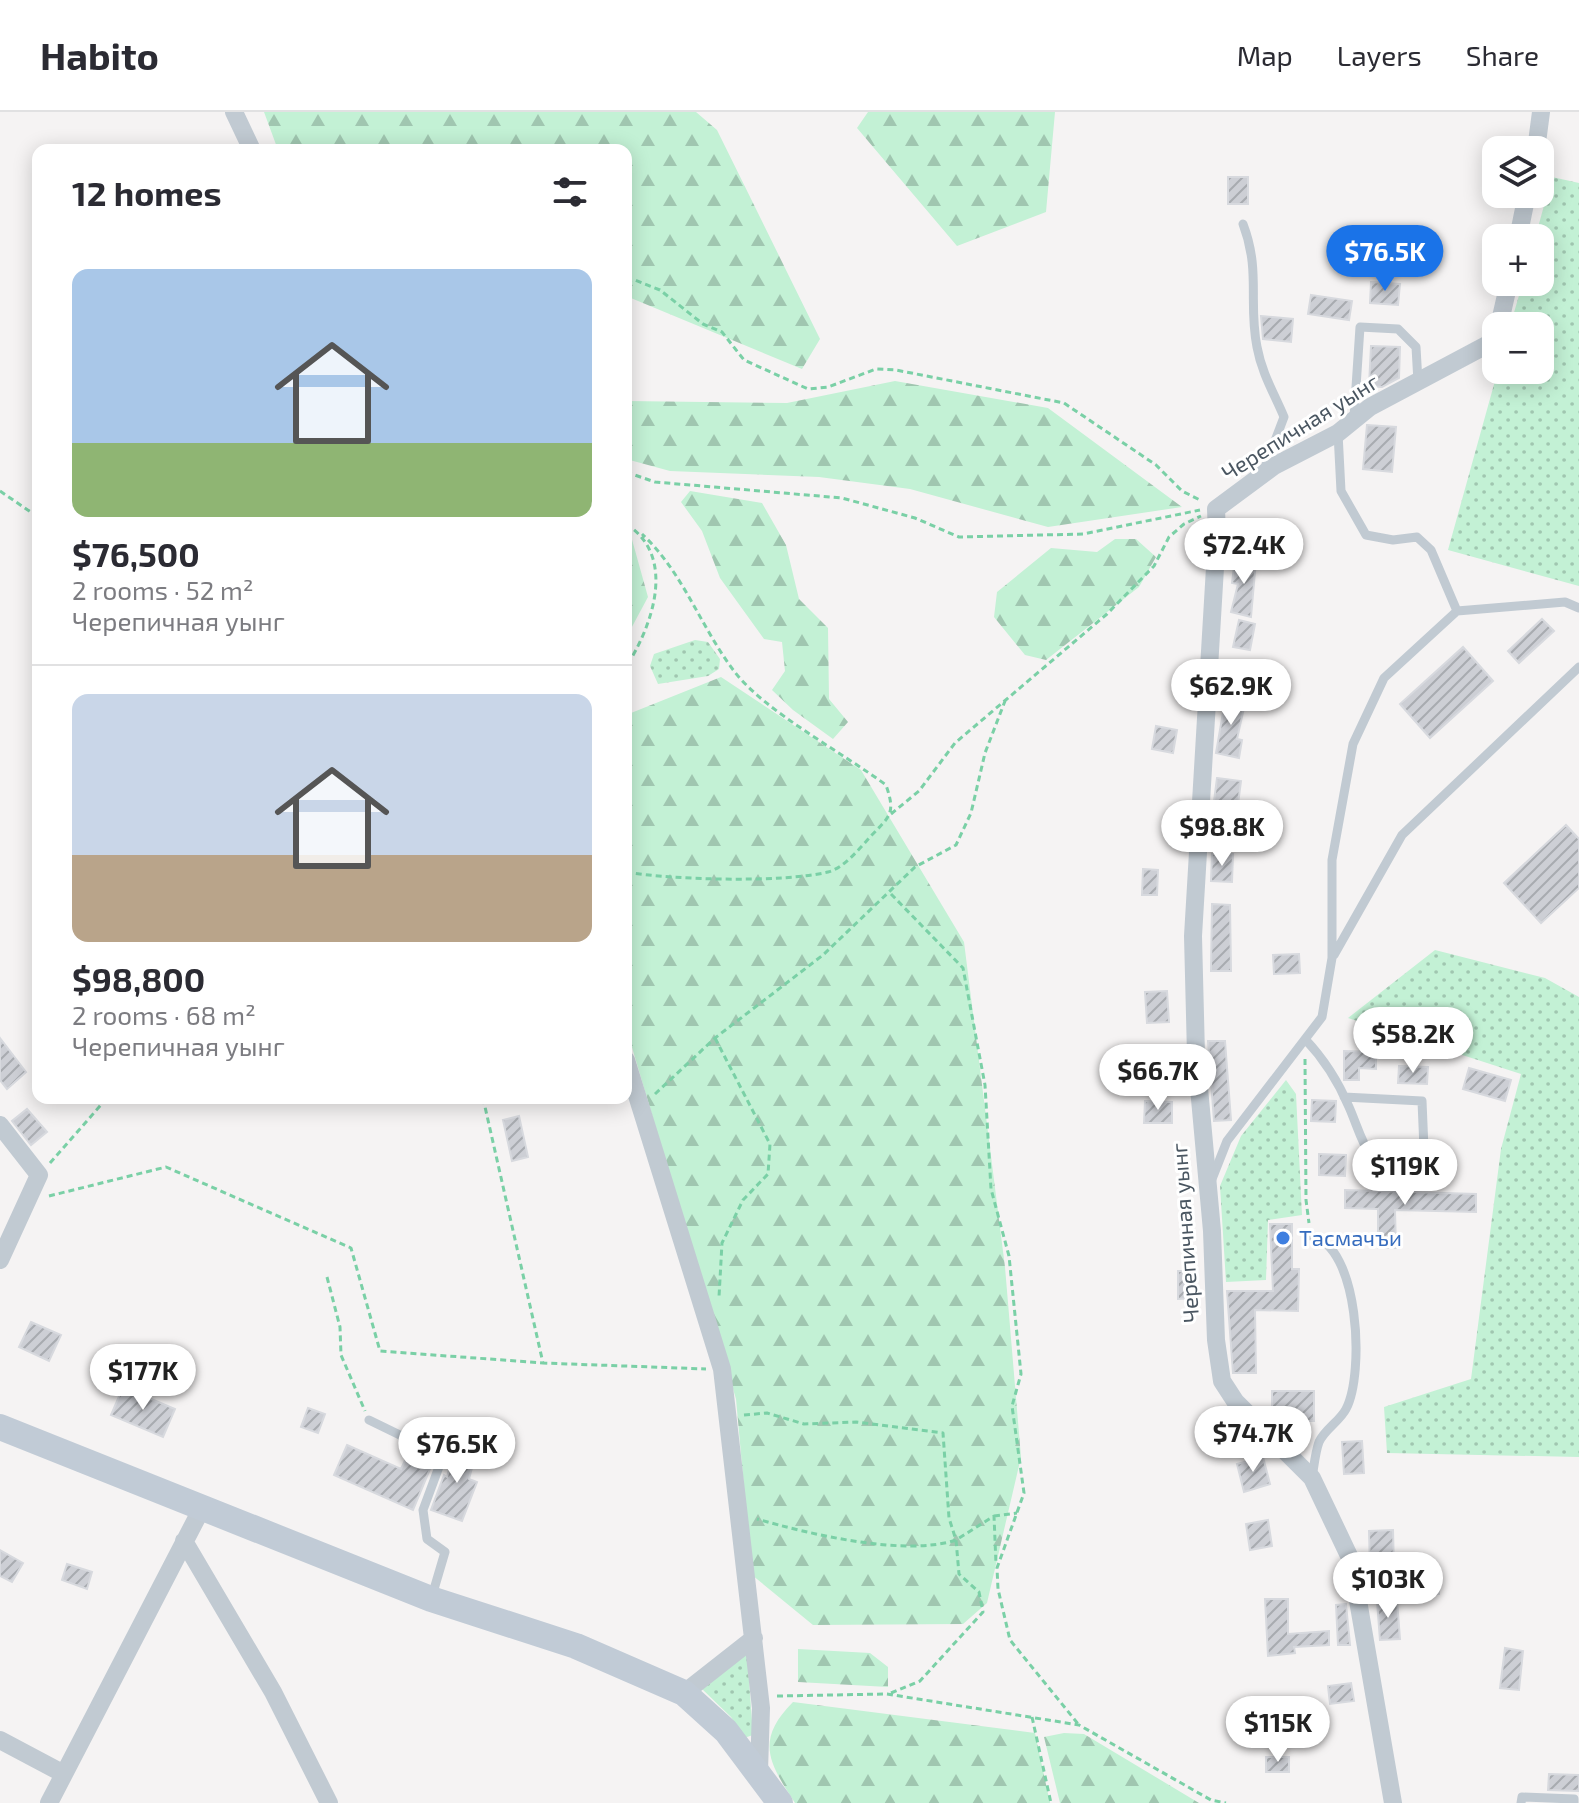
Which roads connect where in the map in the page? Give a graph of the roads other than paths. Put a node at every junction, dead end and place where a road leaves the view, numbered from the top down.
1 (234, 112) edge
2 (1541, 112) edge
3 (1538, 136) edge
4 (249, 144) edge
5 (1243, 224) dead end
6 (1482, 348) edge
7 (1418, 384) junction
8 (1354, 420) junction
9 (1338, 433) junction
10 (1263, 474) junction
11 (1579, 608) edge
12 (1457, 611) junction
13 (1579, 667) edge
14 (1332, 958) junction
15 (1305, 1039) junction
16 (632, 1080) edge
17 (1344, 1097) junction
18 (0, 1125) edge
19 (1207, 1190) junction
20 (1311, 1236) road end
21 (0, 1260) edge
22 (369, 1420) road end
23 (0, 1427) edge
24 (1312, 1478) junction
25 (203, 1506) junction
26 (184, 1541) junction
27 (431, 1599) junction
28 (754, 1638) junction
29 (684, 1693) junction
30 (0, 1740) edge
31 (759, 1771) junction
32 (64, 1774) junction
33 (49, 1803) edge
34 (329, 1803) edge
35 (780, 1803) edge
36 (1393, 1803) edge
37 (1521, 1803) edge
38 (1574, 1803) edge

1 - 4 street
2 - 3 street
5 - 10 lane
6 - 7 street, Черепичная уынг
7 - 8 street, Черепичная уынг
7 - 8 lane
8 - 9 street, Черепичная уынг
9 - 10 street, Черепичная уынг
9 - 12 lane
10 - 19 street, Черепичная уынг
11 - 12 lane
12 - 14 lane
13 - 14 lane
14 - 15 lane
15 - 17 lane
15 - 19 lane
16 - 28 street
17 - 17 lane
18 - 21 street
19 - 24 street, Черепичная уынг
20 - 24 lane
22 - 27 lane
23 - 25 main road
24 - 36 street, Черепичная уынг
25 - 26 street
25 - 27 main road
26 - 32 street
26 - 34 street
27 - 29 main road
28 - 29 street
28 - 31 street
29 - 31 main road
30 - 32 street
31 - 35 main road
32 - 33 street
37 - 38 lane

